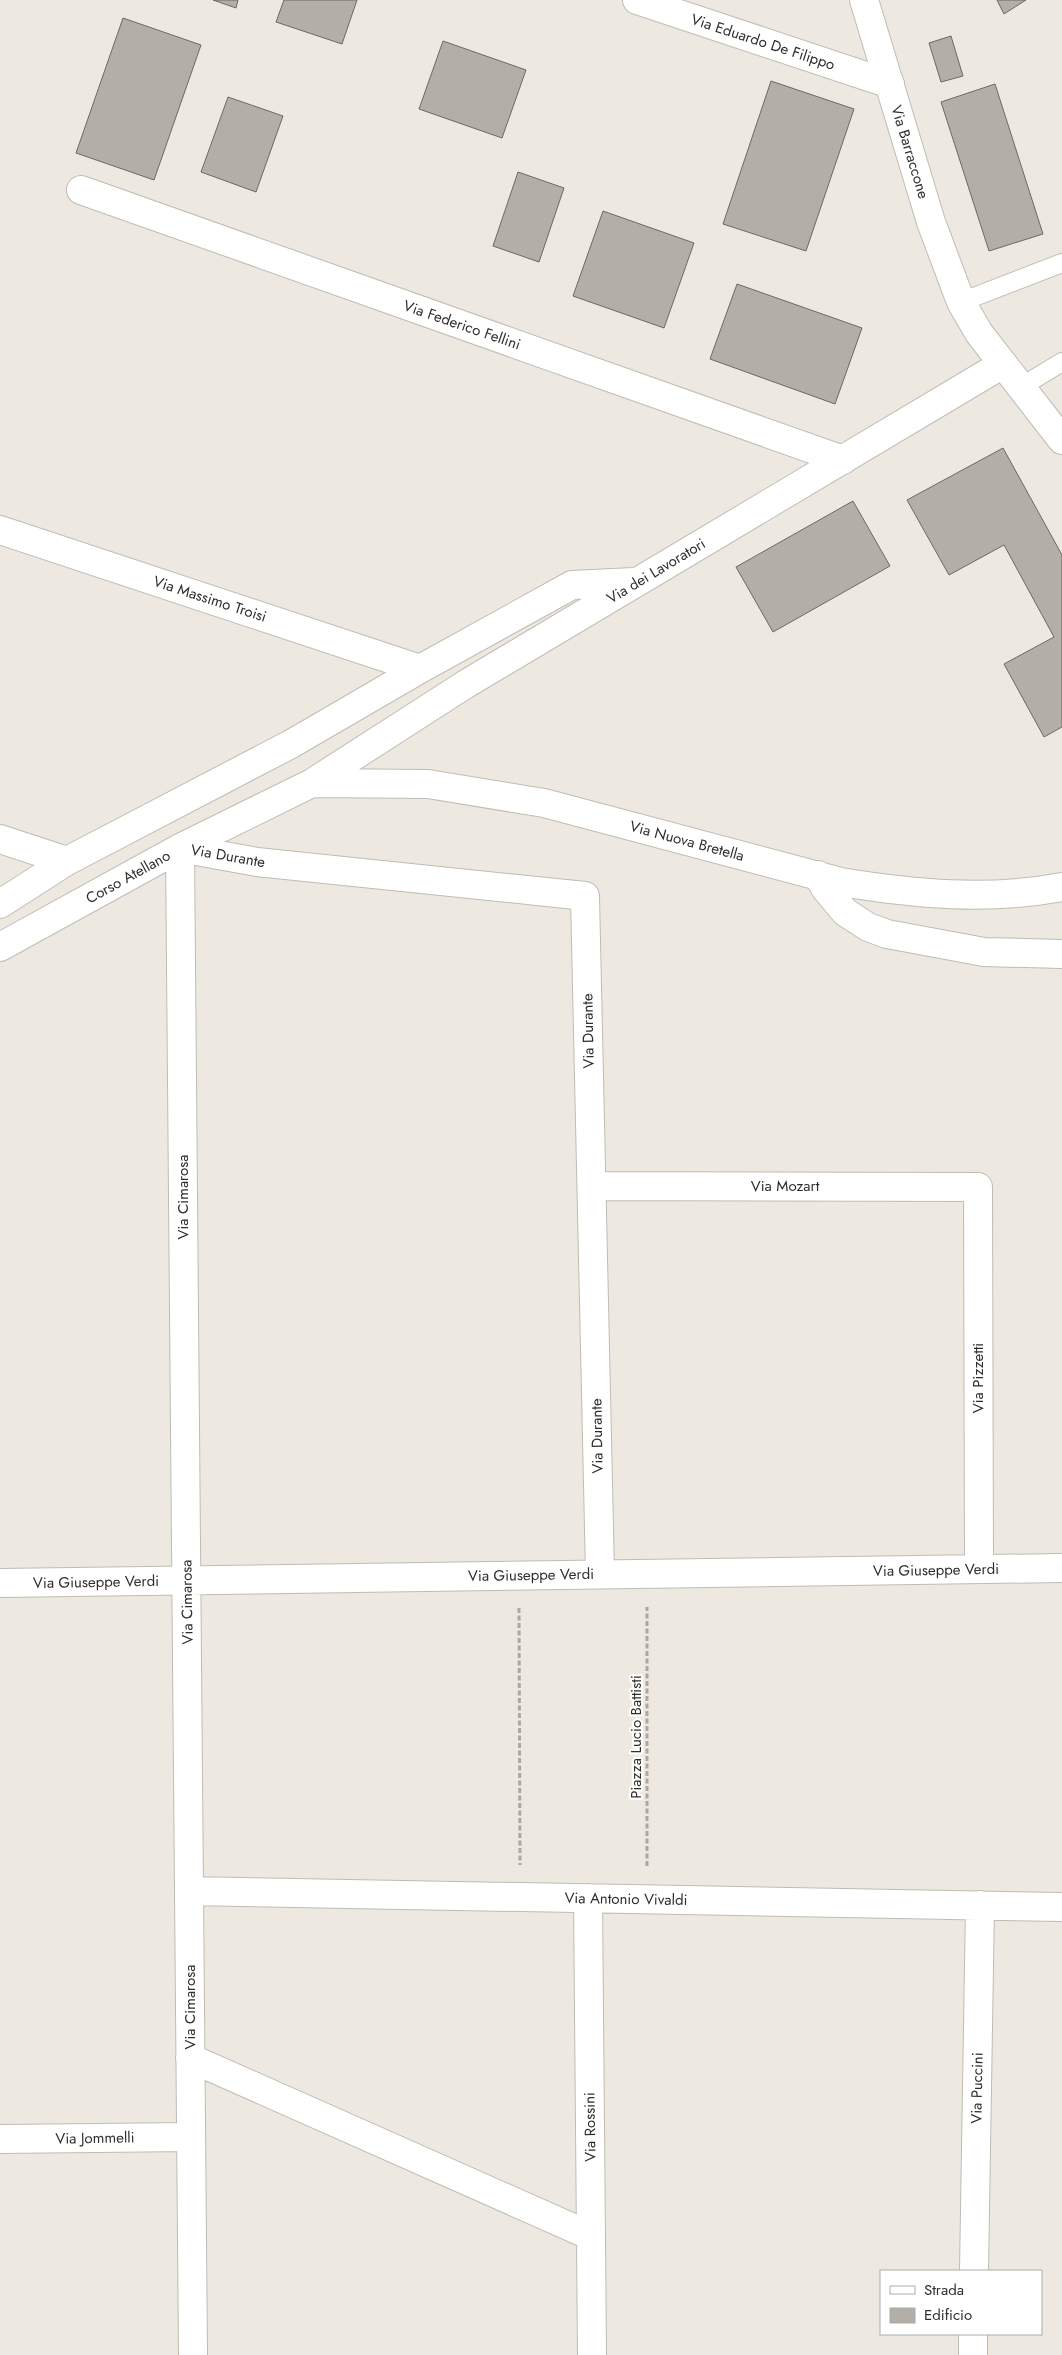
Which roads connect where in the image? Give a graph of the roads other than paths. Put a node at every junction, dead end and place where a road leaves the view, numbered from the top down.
1 (637, 0) edge
2 (864, 0) edge
3 (890, 84) junction
4 (81, 190) dead end
5 (1062, 264) edge
6 (961, 302) junction
7 (1062, 362) edge
8 (1003, 364) junction
9 (1021, 387) junction
10 (1062, 440) edge
11 (843, 460) junction
12 (0, 530) edge
13 (638, 581) junction
14 (420, 669) junction
15 (312, 783) junction
16 (0, 839) edge
17 (180, 848) junction
18 (67, 861) junction
19 (818, 875) junction
20 (1062, 887) edge
21 (0, 904) edge
22 (0, 947) edge
23 (1062, 954) edge
24 (592, 1186) junction
25 (978, 1187) joint
26 (1062, 1568) edge
27 (979, 1569) junction
28 (600, 1574) junction
29 (186, 1580) junction
30 (0, 1583) edge
31 (189, 1892) junction
32 (588, 1898) junction
33 (980, 1905) junction
34 (1062, 1906) edge
35 (190, 2058) junction
36 (191, 2137) junction
37 (0, 2139) edge
38 (591, 2236) junction
39 (974, 2270) edge
40 (973, 2335) edge
41 (193, 2355) edge
42 (592, 2355) edge
43 (973, 2355) edge

1 - 3 street, Via Eduardo De Filippo
2 - 3 street, Via Barraccone
3 - 6 street, Via Barraccone
4 - 11 street, Via Federico Fellini
5 - 6 lane
6 - 8 street, Via Barraccone
7 - 9 lane
8 - 9 street, Via Barraccone
8 - 11 street, Via dei Lavoratori
9 - 10 street, Via Barraccone
11 - 13 street, Via dei Lavoratori
12 - 14 street, Via Massimo Troisi
13 - 14 street
13 - 15 street, Via dei Lavoratori
14 - 18 street
15 - 17 street, Corso Atellano
15 - 19 street, Via Nuova Bretella
16 - 18 street
17 - 22 street, Corso Atellano
17 - 24 street, Via Durante
17 - 29 street, Via Cimarosa
18 - 21 street
19 - 20 street, Via Nuova Bretella
19 - 23 street
24 - 25 street, Via Mozart
24 - 28 street, Via Durante
25 - 27 street, Via Pizzetti
26 - 27 street, Via Giuseppe Verdi
27 - 28 street, Via Giuseppe Verdi
28 - 29 street, Via Giuseppe Verdi
29 - 30 street, Via Giuseppe Verdi
29 - 31 street, Via Cimarosa
31 - 32 street, Via Antonio Vivaldi
31 - 35 street, Via Cimarosa
32 - 33 street, Via Antonio Vivaldi
32 - 38 street, Via Rossini
33 - 34 street, Via Antonio Vivaldi
33 - 39 street, Via Puccini
35 - 36 street, Via Cimarosa
35 - 38 street
36 - 37 street, Via Jommelli
36 - 41 street, Via Cimarosa
38 - 42 street, Via Rossini
40 - 43 street

